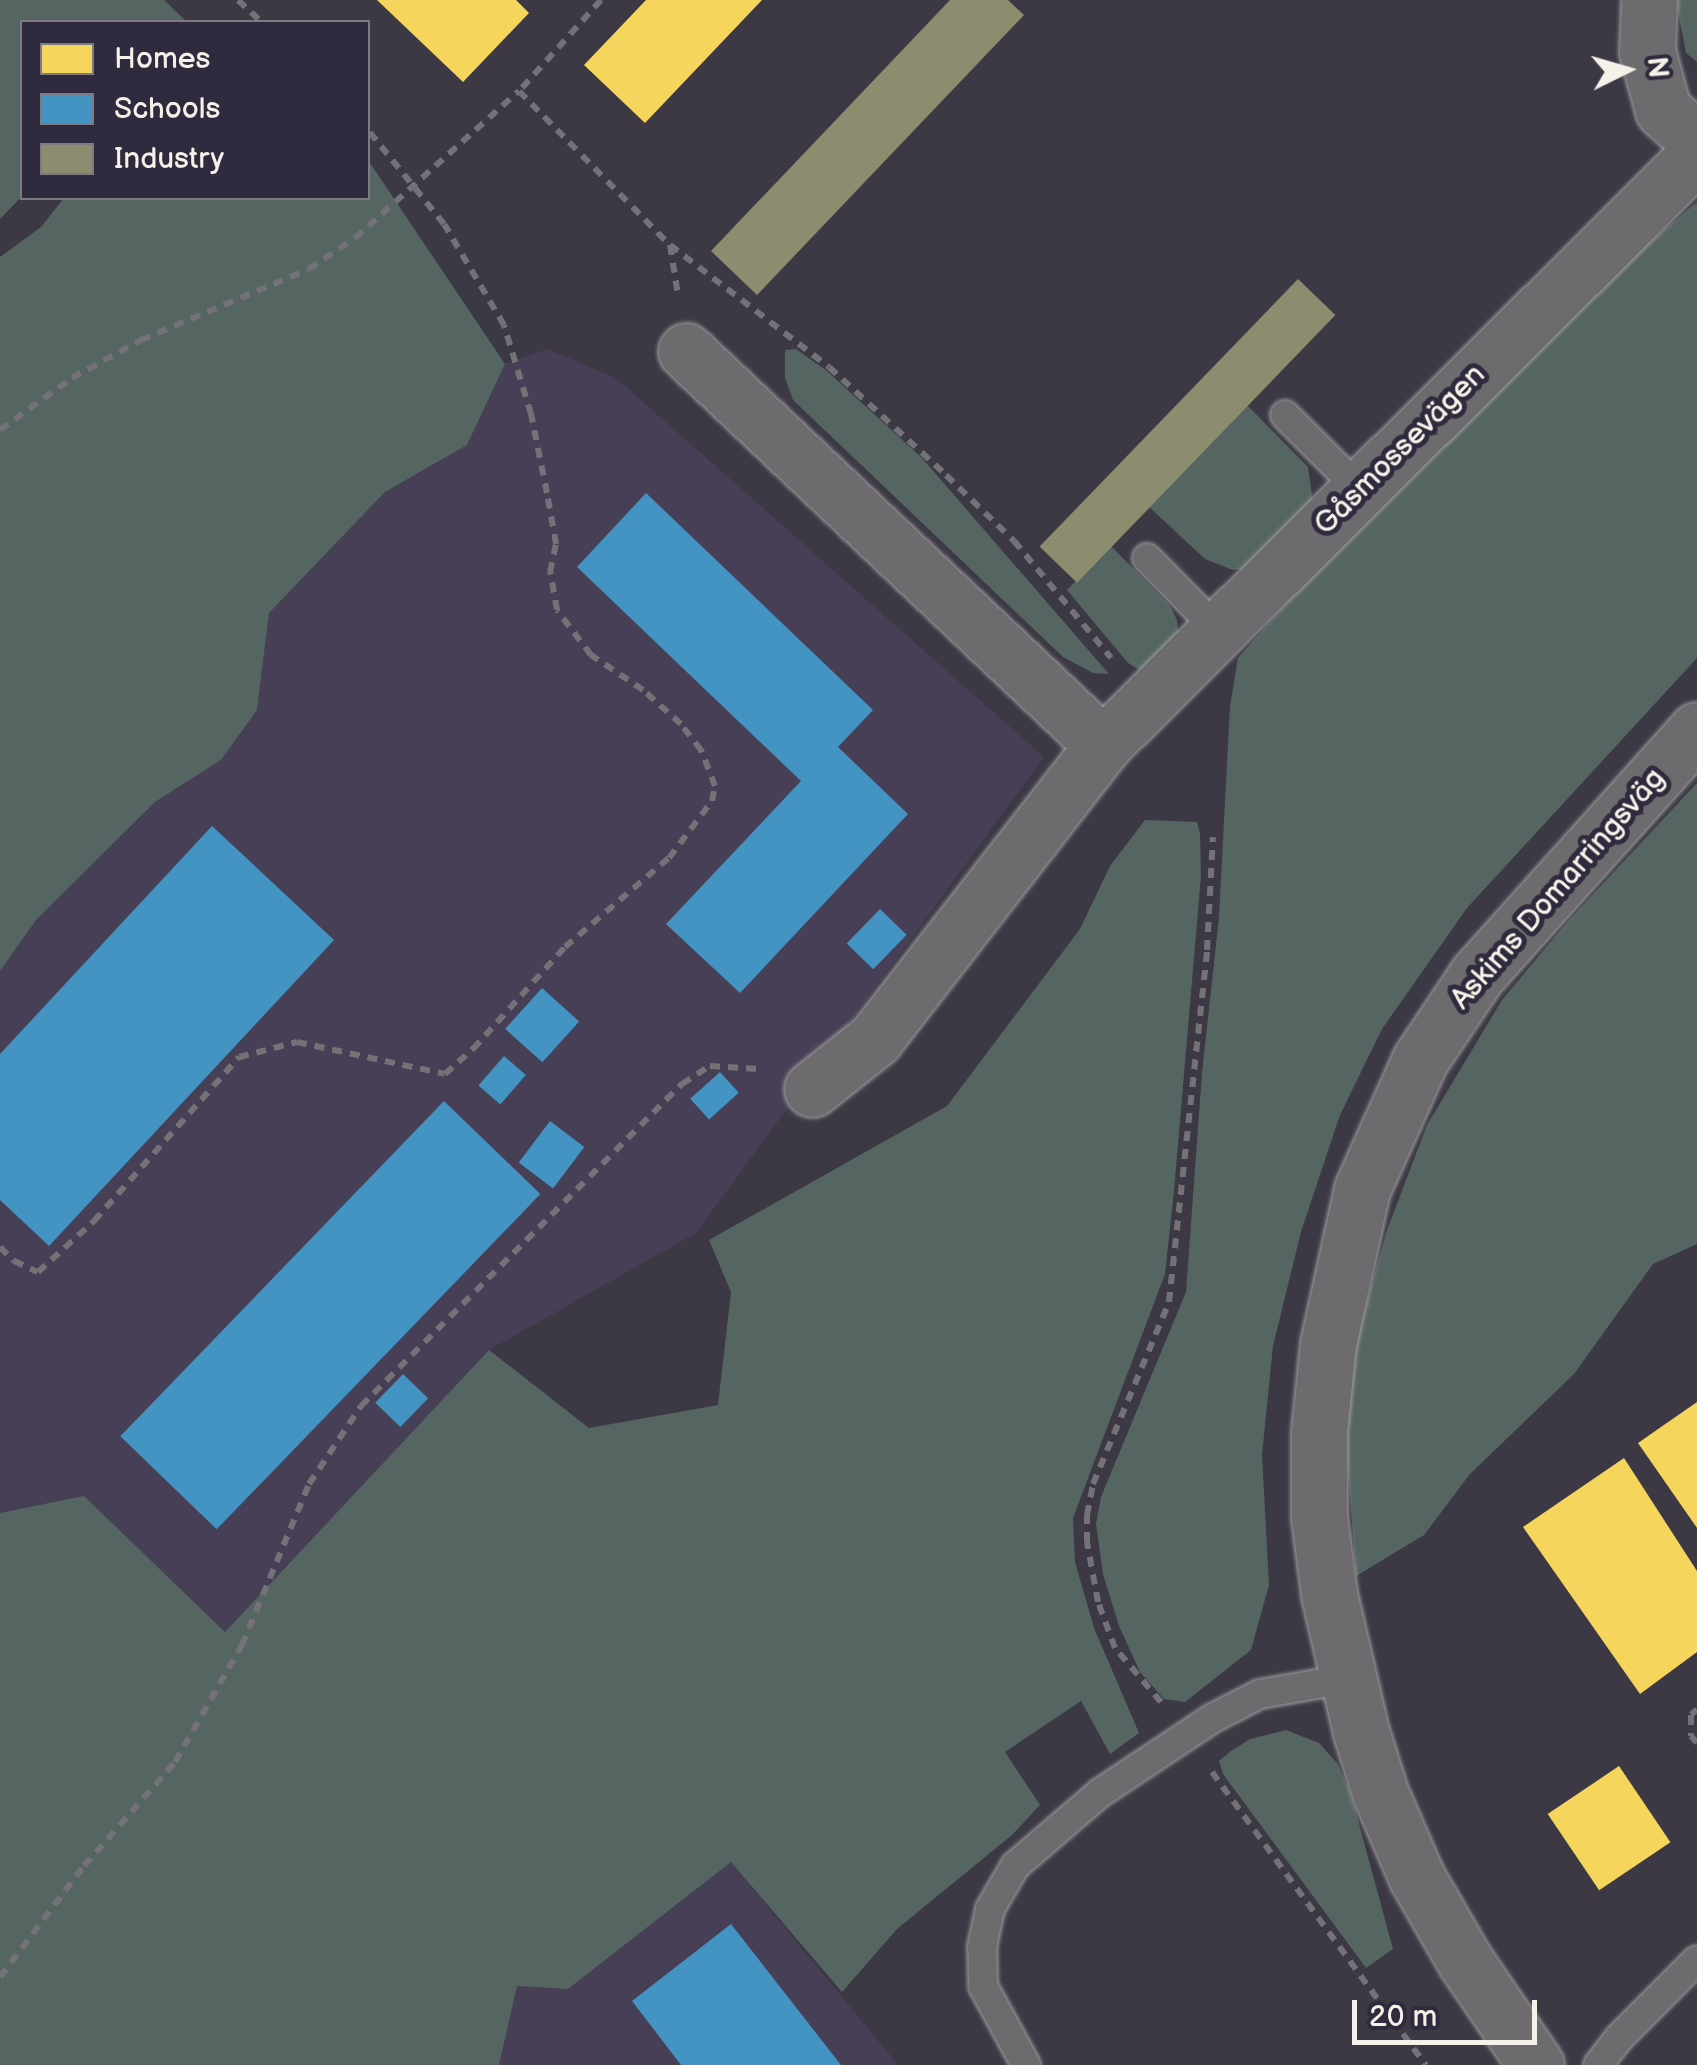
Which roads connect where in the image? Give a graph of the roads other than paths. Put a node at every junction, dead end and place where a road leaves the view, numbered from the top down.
1 (1649, 0) edge
2 (1697, 140) edge
3 (1697, 155) edge
4 (686, 351) dead end
5 (1285, 415) dead end
6 (1360, 490) junction
7 (1147, 558) dead end
8 (1219, 630) junction
9 (1697, 730) edge
10 (1103, 745) junction
11 (812, 1089) road end
12 (1346, 1679) junction
13 (1697, 1960) edge
14 (1026, 2065) edge
15 (1536, 2065) edge
16 (1598, 2065) edge

1 - 2 street
3 - 6 street, Gåsmossevägen
4 - 10 street
5 - 6 lane
6 - 8 street, Gåsmossevägen
7 - 8 lane
8 - 10 street, Gåsmossevägen
9 - 12 street, Askims Domarringsväg
10 - 11 street, Gåsmossevägen
12 - 14 lane
12 - 15 street, Askims Domarringsväg
13 - 16 lane

